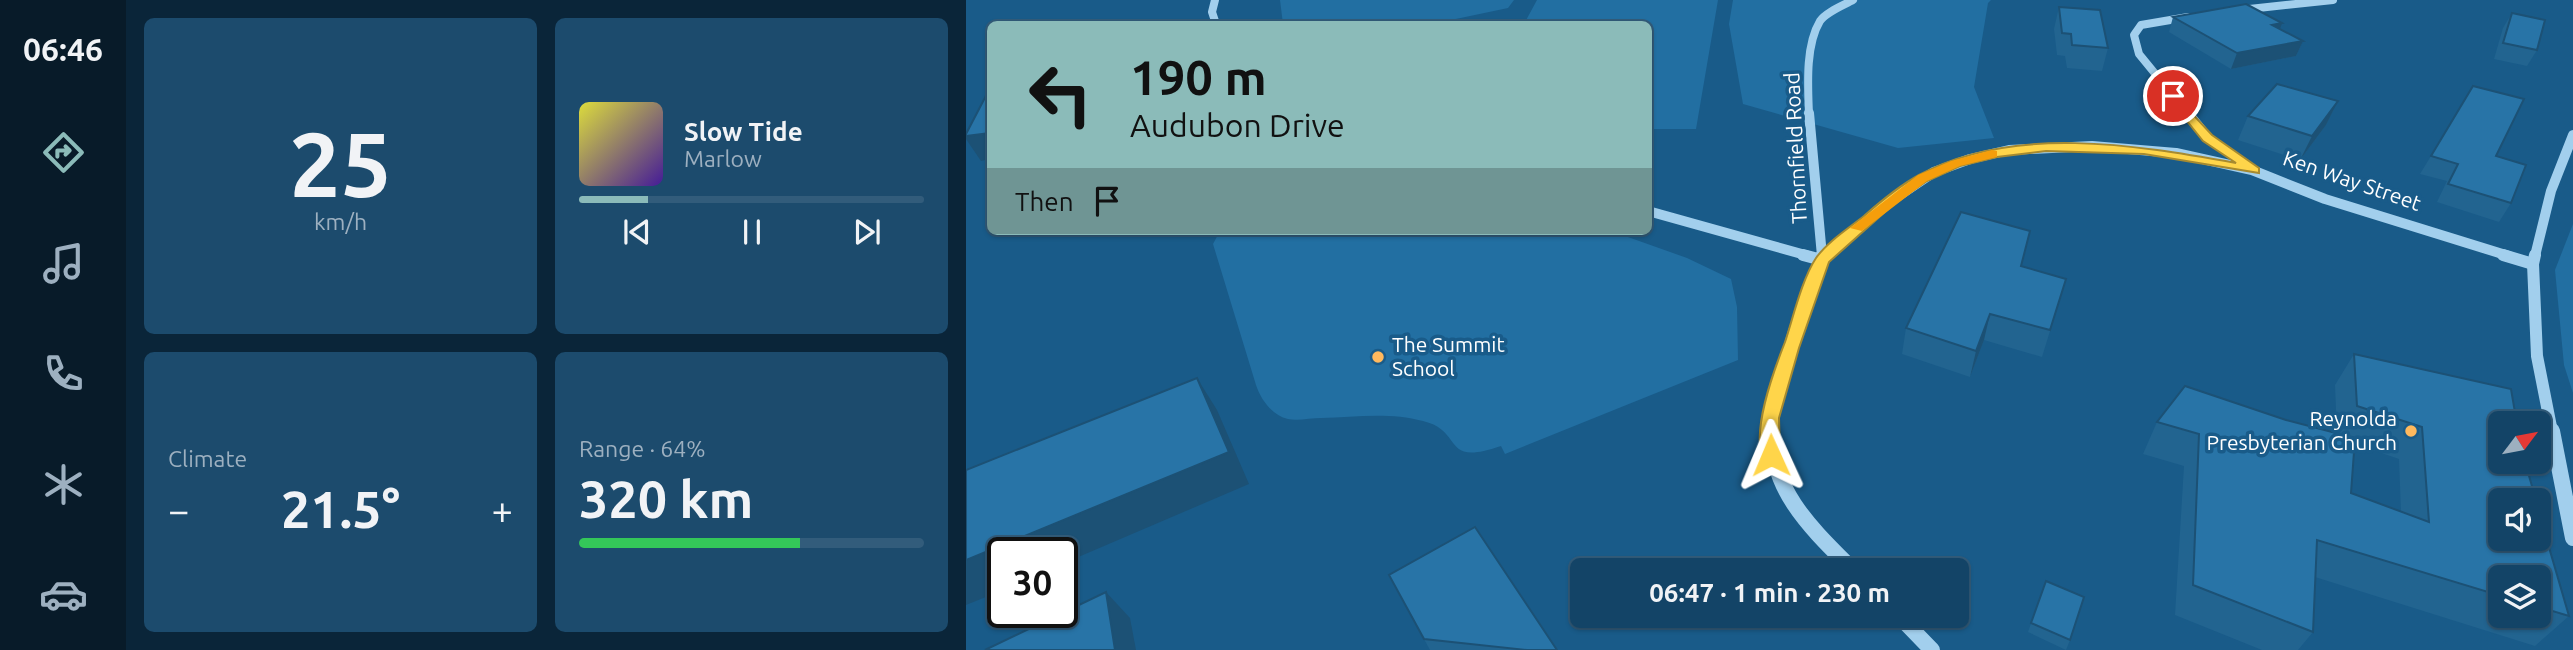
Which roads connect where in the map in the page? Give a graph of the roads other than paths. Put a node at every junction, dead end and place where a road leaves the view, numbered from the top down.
1 (1215, 0) edge
2 (1853, 0) edge
3 (2331, 1) edge
4 (2234, 11) edge
5 (2194, 16) edge
6 (1215, 21) edge
7 (2573, 135) edge
8 (2254, 171) junction
9 (1652, 212) edge
10 (1822, 260) junction
11 (2533, 264) junction
12 (2558, 473) junction
13 (2573, 477) edge
14 (2573, 538) edge
15 (1842, 558) edge
16 (1911, 628) edge
17 (1933, 650) edge

1 - 6 street
2 - 10 street, Thornfield Road
3 - 4 street
5 - 8 street
7 - 11 street
8 - 10 street, Ken Way Street
8 - 11 street, Ken Way Street
9 - 10 street, Thornfield Road
10 - 15 street
11 - 12 street
12 - 13 street
12 - 14 street
16 - 17 street

